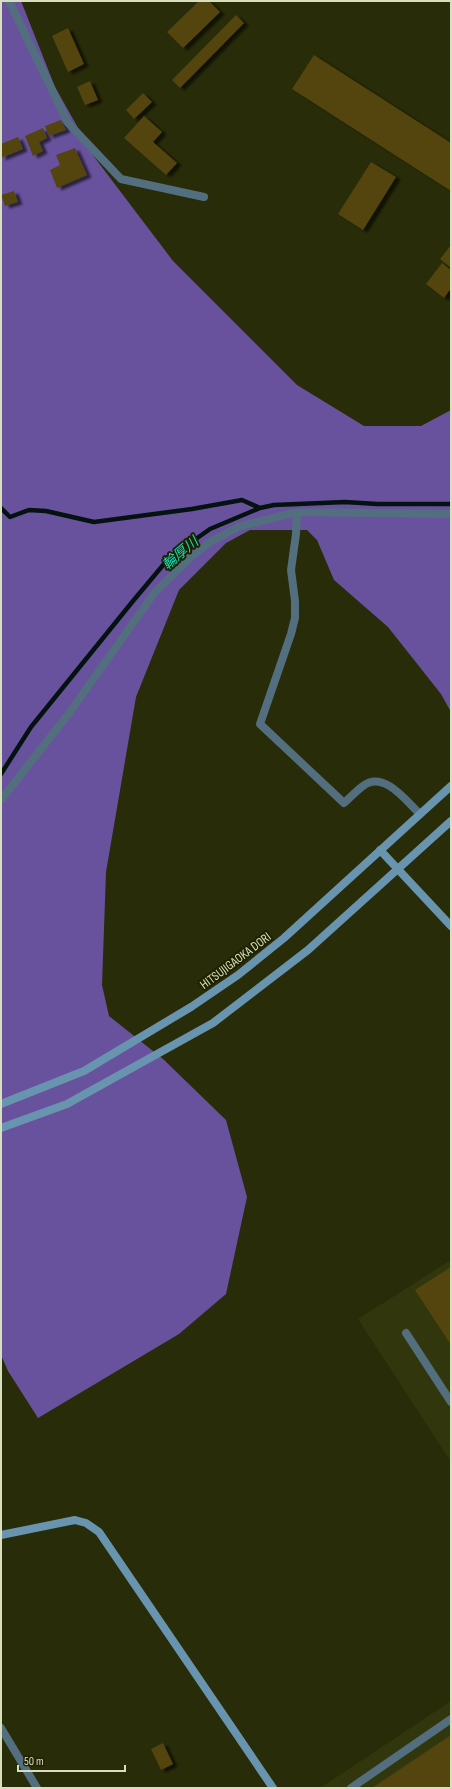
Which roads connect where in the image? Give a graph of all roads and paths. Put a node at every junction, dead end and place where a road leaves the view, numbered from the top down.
1 (9, 1) edge
2 (204, 197) dead end
3 (297, 512) junction
4 (451, 514) edge
5 (451, 786) edge
6 (1, 800) edge
7 (420, 814) junction
8 (451, 821) edge
9 (380, 850) junction
10 (398, 869) junction
11 (451, 926) edge
12 (1, 1104) edge
13 (1, 1128) edge
14 (406, 1333) dead end
15 (451, 1402) edge
16 (1, 1535) edge
17 (451, 1719) edge
18 (1, 1728) edge
19 (37, 1788) edge
20 (273, 1788) edge
21 (350, 1788) edge

1 - 2 street
3 - 4 street
3 - 6 street
3 - 7 street
5 - 7 main road, HITSUJIGAOKA DORI
7 - 9 main road, HITSUJIGAOKA DORI
8 - 10 main road
9 - 10 main road
9 - 12 main road, HITSUJIGAOKA DORI
10 - 11 main road
10 - 13 main road
14 - 15 street
16 - 20 main road
17 - 21 street
18 - 19 street

